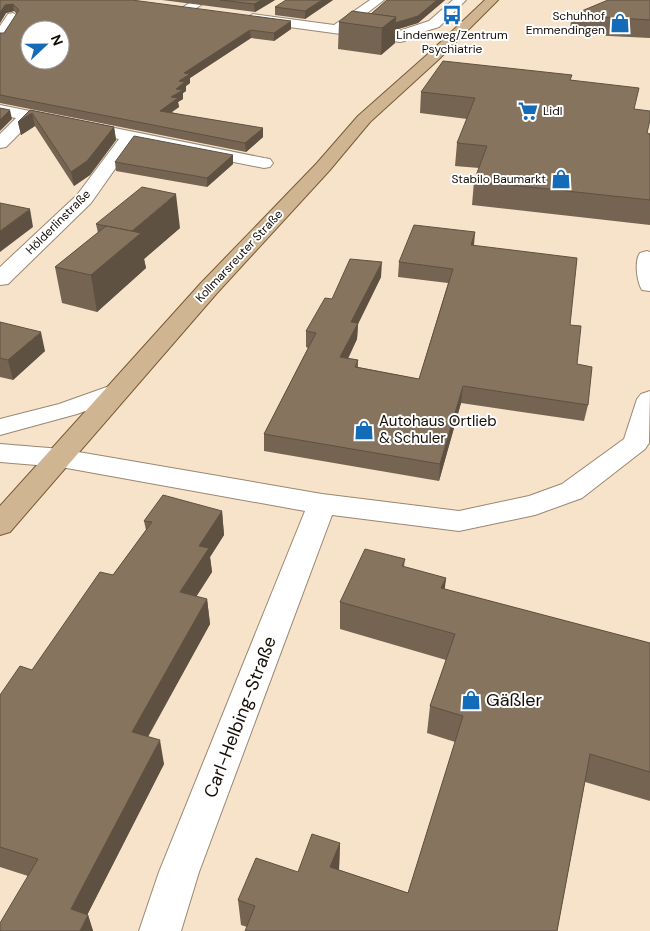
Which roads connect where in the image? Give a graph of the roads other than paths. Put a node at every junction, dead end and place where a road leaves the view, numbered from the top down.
1 (203, 0) edge
2 (460, 0) edge
3 (492, 0) edge
4 (376, 2) edge
5 (272, 9) dead end
6 (212, 12) edge
7 (238, 16) edge
8 (13, 17) edge
9 (256, 18) junction
10 (336, 30) junction
11 (0, 36) edge
12 (0, 110) edge
13 (29, 115) junction
14 (129, 137) junction
15 (0, 143) edge
16 (264, 163) dead end
17 (648, 256) dead end
18 (0, 279) edge
19 (650, 285) edge
20 (118, 391) junction
21 (650, 399) edge
22 (0, 427) edge
23 (0, 453) edge
24 (61, 458) junction
25 (322, 504) junction
26 (0, 525) edge
27 (160, 931) edge

1 - 6 street
2 - 10 street
3 - 20 main road, Kollmarsreuter Straße
4 - 10 street
5 - 9 street
7 - 9 street
8 - 11 street
9 - 10 street
12 - 13 street
13 - 14 street
13 - 15 street
14 - 16 street
14 - 18 street, Hölderlinstraße
17 - 19 street
20 - 22 street
20 - 24 main road, Kollmarsreuter Straße
21 - 25 street
23 - 24 street
24 - 25 street
24 - 26 main road, Kollmarsreuter Straße
25 - 27 street, Carl-Helbing-Straße

